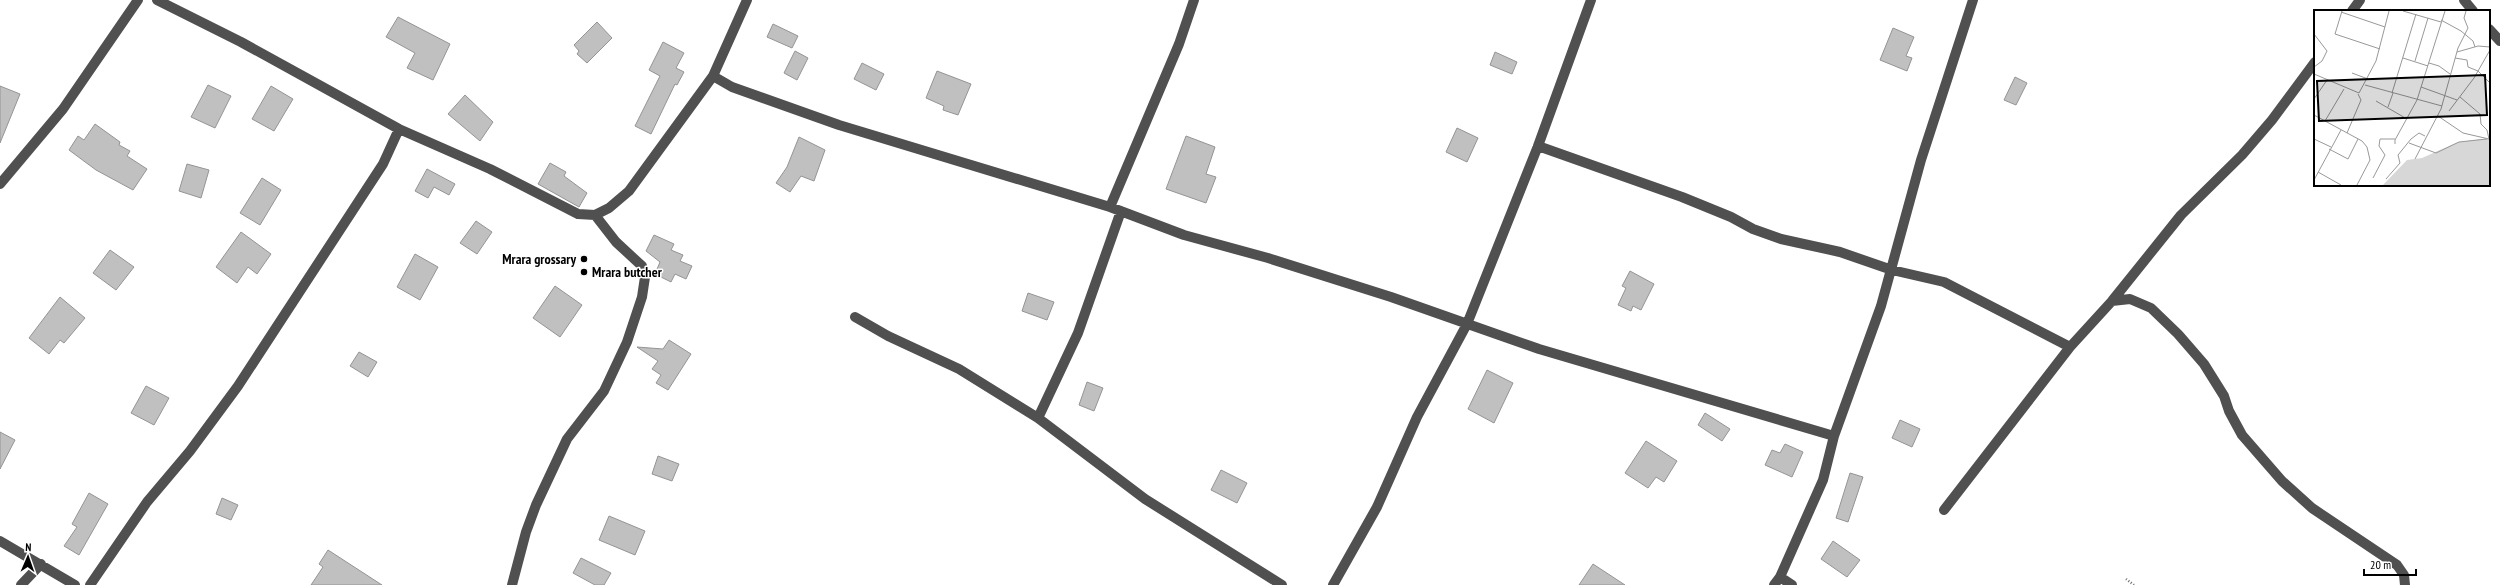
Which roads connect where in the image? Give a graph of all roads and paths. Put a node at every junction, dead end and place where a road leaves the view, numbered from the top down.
1 (138, 0) edge
2 (157, 0) edge
3 (747, 0) edge
4 (1194, 0) edge
5 (1590, 0) edge
6 (1973, 0) edge
7 (2360, 0) edge
8 (2464, 0) edge
9 (2353, 10) edge
10 (2472, 10) edge
11 (2490, 30) edge
12 (2500, 41) edge
13 (2314, 63) edge
14 (713, 76) junction
15 (399, 129) junction
16 (1538, 146) junction
17 (0, 184) edge
18 (1110, 207) junction
19 (1121, 211) junction
20 (595, 215) junction
21 (1892, 270) junction
22 (2112, 301) junction
23 (855, 317) dead end
24 (1467, 324) junction
25 (2070, 347) junction
26 (1038, 418) junction
27 (1834, 436) junction
28 (1944, 510) dead end
29 (0, 541) edge
30 (41, 564) junction
31 (2126, 579) dead end
32 (1777, 581) edge
33 (21, 585) edge
34 (75, 585) edge
35 (90, 585) edge
36 (512, 585) edge
37 (1282, 585) edge
38 (1333, 585) edge
39 (1792, 585) edge
40 (2134, 585) edge
41 (2405, 585) edge

1 - 17 street
2 - 15 street
3 - 14 street
4 - 18 street
5 - 16 street
6 - 21 street
7 - 9 street
8 - 10 street
11 - 12 street
13 - 22 street
14 - 18 street
14 - 20 street
15 - 20 street
15 - 35 street
16 - 21 street
16 - 24 street
18 - 19 street
19 - 24 street
19 - 26 street
20 - 36 street
21 - 25 street
21 - 27 street
22 - 25 street
22 - 41 street
23 - 26 street
24 - 27 street
24 - 38 street
25 - 28 street
26 - 37 street
27 - 32 street
29 - 30 street
30 - 33 street
30 - 34 street
31 - 40 path
32 - 39 street

